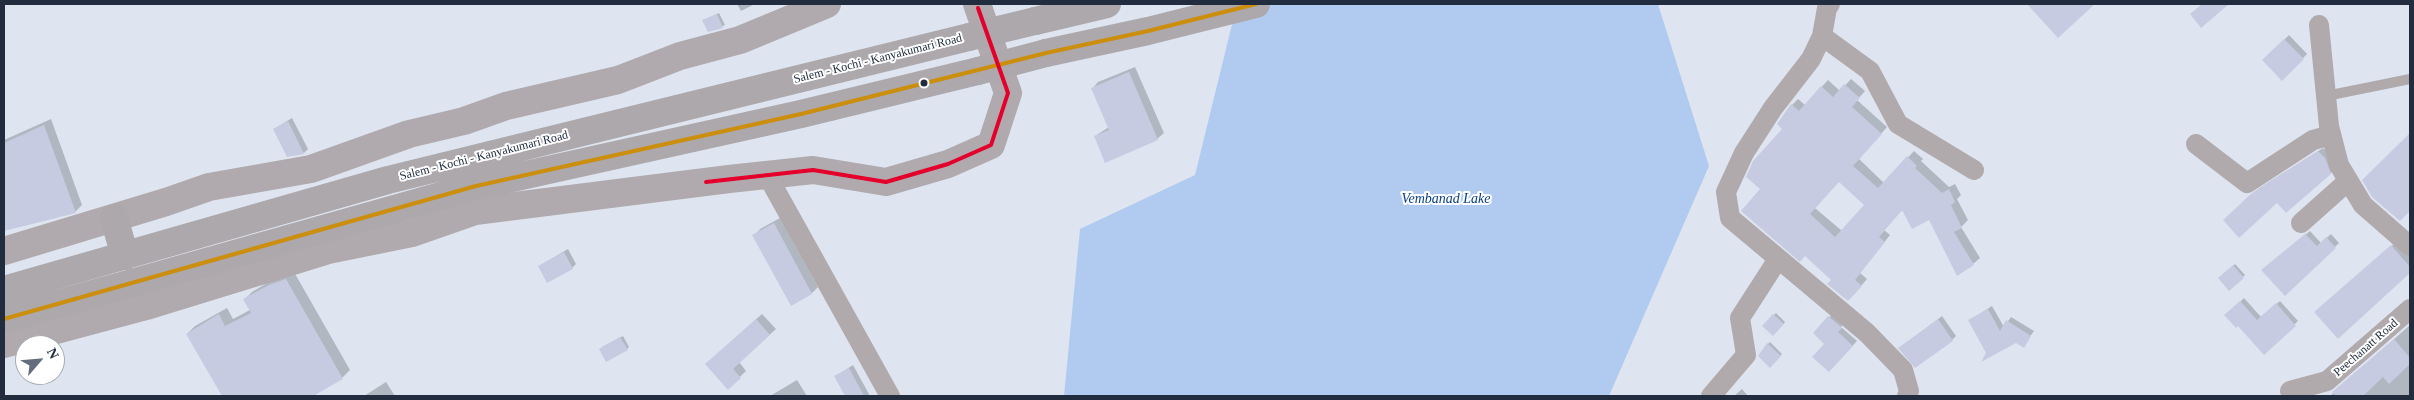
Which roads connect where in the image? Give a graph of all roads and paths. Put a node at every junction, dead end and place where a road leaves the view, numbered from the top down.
1 (827, 4) edge
2 (1107, 4) edge
3 (1256, 4) edge
4 (1830, 4) edge
5 (977, 5) edge
6 (2319, 25) dead end
7 (1822, 36) junction
8 (2410, 79) edge
9 (2326, 96) junction
10 (2331, 135) junction
11 (2196, 144) dead end
12 (1974, 170) dead end
13 (767, 175) junction
14 (2347, 182) junction
15 (114, 218) junction
16 (2301, 223) dead end
17 (2410, 246) edge
18 (4, 251) edge
19 (125, 256) junction
20 (1778, 259) junction
21 (4, 290) edge
22 (2410, 309) edge
23 (4, 319) edge
24 (4, 344) edge
25 (2290, 391) dead end
26 (890, 396) edge
27 (1711, 396) edge
28 (1907, 396) edge

1 - 15 street
2 - 19 highway, Salem - Kochi - Kanyakumari Road, bridge
3 - 23 highway, bridge
4 - 7 street
5 - 13 street
6 - 9 street
7 - 12 street
7 - 20 street
8 - 9 lane
9 - 10 street
10 - 11 street
10 - 14 street
13 - 24 street
13 - 26 street
14 - 16 street
14 - 17 street
15 - 18 street
15 - 19 highway
19 - 21 highway, Salem - Kochi - Kanyakumari Road
20 - 27 street
20 - 28 street
22 - 25 street, Peechanatt Road

